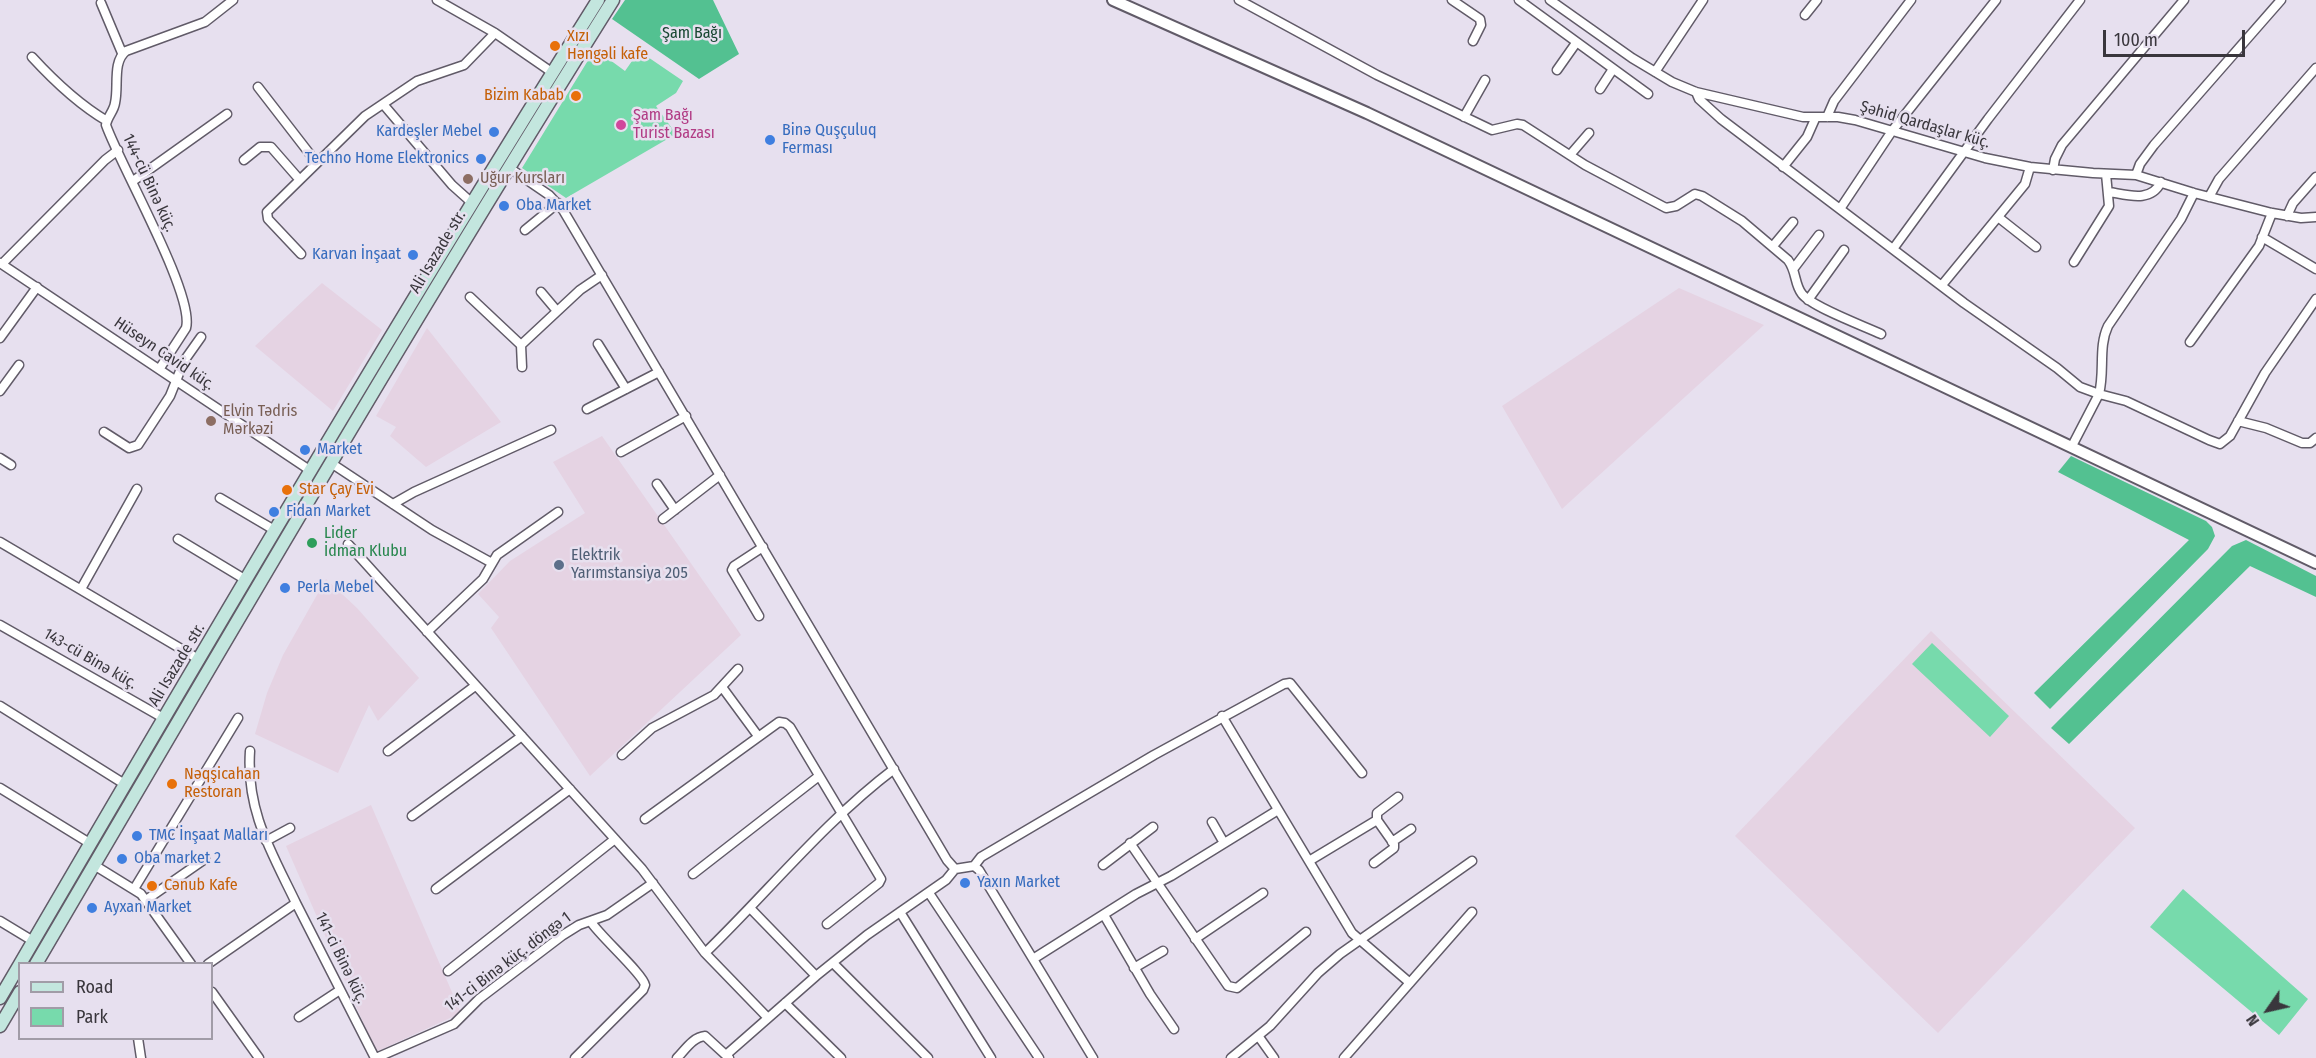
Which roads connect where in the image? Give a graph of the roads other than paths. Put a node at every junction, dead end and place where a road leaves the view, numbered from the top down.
1 (233, 0) edge
2 (437, 0) edge
3 (598, 0) edge
4 (613, 0) edge
5 (1113, 0) edge
6 (1239, 0) edge
7 (1452, 0) edge
8 (1519, 0) edge
9 (1550, 0) edge
10 (1702, 0) edge
11 (1817, 0) edge
12 (1911, 0) edge
13 (1996, 0) edge
14 (2080, 0) edge
15 (2184, 0) edge
16 (2281, 0) edge
17 (101, 3) dead end
18 (1804, 15) dead end
19 (495, 33) junction
20 (1473, 41) dead end
21 (1575, 43) junction
22 (122, 53) junction
23 (32, 57) dead end
24 (2316, 68) edge
25 (1613, 69) junction
26 (1557, 70) dead end
27 (1655, 72) junction
28 (553, 73) junction
29 (1485, 80) dead end
30 (258, 87) dead end
31 (1600, 89) dead end
32 (1696, 93) junction
33 (1648, 94) dead end
34 (383, 104) junction
35 (227, 114) dead end
36 (1464, 117) junction
37 (1827, 117) junction
38 (1815, 119) junction
39 (107, 120) junction
40 (1892, 130) junction
41 (1589, 133) dead end
42 (118, 150) junction
43 (1964, 152) junction
44 (1570, 155) junction
45 (244, 160) dead end
46 (497, 160) junction
47 (316, 162) junction
48 (508, 167) junction
49 (1783, 167) junction
50 (2030, 167) junction
51 (2053, 170) junction
52 (2106, 174) junction
53 (2136, 175) junction
54 (2316, 177) edge
55 (299, 179) junction
56 (133, 181) junction
57 (2161, 182) junction
58 (2109, 192) junction
59 (2194, 194) junction
60 (2210, 197) junction
61 (471, 202) junction
62 (558, 203) junction
63 (1840, 209) junction
64 (2272, 213) junction
65 (2287, 216) junction
66 (1998, 217) junction
67 (2316, 217) edge
68 (1793, 222) dead end
69 (525, 230) dead end
70 (1819, 235) dead end
71 (2262, 237) junction
72 (1773, 246) junction
73 (2036, 247) dead end
74 (1893, 249) junction
75 (1844, 250) dead end
76 (301, 254) dead end
77 (2074, 262) dead end
78 (1, 263) edge
79 (1794, 268) junction
80 (2316, 268) edge
81 (602, 275) junction
82 (1942, 285) junction
83 (37, 287) junction
84 (541, 292) dead end
85 (470, 297) dead end
86 (2316, 299) edge
87 (1808, 300) junction
88 (557, 311) junction
89 (1881, 334) dead end
90 (201, 337) dead end
91 (0, 338) edge
92 (2190, 342) dead end
93 (598, 344) dead end
94 (521, 345) junction
95 (19, 365) dead end
96 (522, 367) dead end
97 (160, 368) junction
98 (659, 372) junction
99 (177, 380) junction
100 (626, 389) junction
101 (0, 391) edge
102 (2099, 394) junction
103 (587, 409) dead end
104 (686, 416) junction
105 (2238, 421) junction
106 (551, 430) dead end
107 (104, 432) dead end
108 (2316, 438) edge
109 (2072, 446) junction
110 (621, 452) dead end
111 (320, 455) junction
112 (0, 458) edge
113 (331, 463) junction
114 (11, 465) dead end
115 (311, 471) junction
116 (720, 475) junction
117 (322, 478) junction
118 (657, 484) dead end
119 (137, 489) dead end
120 (220, 498) dead end
121 (393, 504) junction
122 (675, 510) junction
123 (558, 513) dead end
124 (663, 519) dead end
125 (276, 531) junction
126 (178, 539) dead end
127 (0, 542) edge
128 (348, 544) dead end
129 (763, 548) junction
130 (492, 563) junction
131 (2316, 563) edge
132 (246, 580) junction
133 (81, 589) junction
134 (759, 616) dead end
135 (0, 625) edge
136 (427, 632) junction
137 (200, 660) junction
138 (738, 669) dead end
139 (475, 686) junction
140 (722, 687) junction
141 (0, 706) edge
142 (1222, 716) junction
143 (238, 718) dead end
144 (165, 719) junction
145 (522, 736) junction
146 (758, 736) junction
147 (250, 751) dead end
148 (387, 751) dead end
149 (622, 755) dead end
150 (894, 769) junction
151 (1362, 773) dead end
152 (819, 776) junction
153 (126, 785) junction
154 (0, 788) edge
155 (570, 789) junction
156 (1398, 797) dead end
157 (1278, 810) junction
158 (841, 814) junction
159 (412, 816) dead end
160 (645, 819) dead end
161 (1377, 820) junction
162 (1212, 822) dead end
163 (1153, 827) dead end
164 (290, 828) dead end
165 (1411, 829) dead end
166 (615, 839) junction
167 (266, 841) junction
168 (1392, 842) junction
169 (1130, 843) junction
170 (1224, 843) junction
171 (91, 844) junction
172 (102, 851) junction
173 (82, 858) junction
174 (205, 859) dead end
175 (1309, 861) junction
176 (1472, 861) dead end
177 (1374, 862) dead end
178 (94, 865) junction
179 (1103, 865) dead end
180 (974, 866) junction
181 (955, 869) junction
182 (693, 874) dead end
183 (653, 883) junction
184 (1156, 883) junction
185 (134, 889) junction
186 (436, 889) dead end
187 (928, 893) junction
188 (1263, 893) dead end
189 (146, 900) junction
190 (296, 903) junction
191 (751, 909) junction
192 (900, 912) junction
193 (1472, 912) dead end
194 (1104, 915) junction
195 (0, 921) edge
196 (591, 922) junction
197 (827, 924) dead end
198 (1306, 932) dead end
199 (1195, 939) junction
200 (1358, 940) junction
201 (33, 941) junction
202 (1163, 951) dead end
203 (705, 953) junction
204 (1033, 959) junction
205 (21, 962) edge
206 (37, 962) edge
207 (190, 962) edge
208 (209, 962) edge
209 (833, 963) junction
210 (18, 967) edge
211 (1134, 968) junction
212 (448, 971) dead end
213 (816, 976) junction
214 (1410, 983) junction
215 (340, 990) junction
216 (213, 993) edge
217 (18, 995) edge
218 (0, 998) edge
219 (785, 1003) junction
220 (299, 1017) dead end
221 (768, 1018) junction
222 (0, 1026) edge
223 (1173, 1029) dead end
224 (1258, 1037) junction
225 (138, 1040) edge
226 (728, 1057) edge
227 (141, 1058) edge
228 (259, 1058) edge
229 (375, 1058) edge
230 (575, 1058) edge
231 (677, 1058) edge
232 (841, 1058) edge
233 (928, 1058) edge
234 (991, 1058) edge
235 (1039, 1058) edge
236 (1093, 1058) edge
237 (1231, 1058) edge
238 (1274, 1058) edge
239 (1344, 1058) edge

1 - 22 street
2 - 19 street
3 - 28 main road, Ali Isazade str.
4 - 48 main road, Ali Isazade str.
5 - 109 street
6 - 36 street
7 - 20 street
8 - 21 street
9 - 27 street, Şəhid Qardaşlar küç.
10 - 27 street
11 - 18 street
12 - 37 street
13 - 40 street
14 - 43 street
15 - 51 street
16 - 53 street
17 - 22 street
19 - 28 street
19 - 34 street
21 - 25 street
21 - 26 street
22 - 39 street, 144-cü Binə küç.
23 - 39 street
24 - 60 street
25 - 31 street
25 - 33 street
27 - 32 street, Şəhid Qardaşlar küç.
28 - 46 main road, Ali Isazade str.
29 - 36 street
30 - 47 street
32 - 38 street, Şəhid Qardaşlar küç.
32 - 49 street
34 - 47 street
34 - 61 street
35 - 56 street
36 - 44 street
37 - 38 street, Şəhid Qardaşlar küç.
37 - 40 street, Şəhid Qardaşlar küç.
38 - 49 street
39 - 42 street, 144-cü Binə küç.
40 - 43 street, Şəhid Qardaşlar küç.
40 - 63 street
41 - 44 street
42 - 56 street, 144-cü Binə küç.
42 - 78 street
43 - 50 street, Şəhid Qardaşlar küç.
43 - 74 street
44 - 72 street
45 - 55 street
46 - 48 main road
46 - 61 main road, Ali Isazade str.
47 - 55 street
48 - 62 street
48 - 113 main road, Ali Isazade str.
49 - 63 street
50 - 51 street, Şəhid Qardaşlar küç.
50 - 66 street
51 - 52 street, Şəhid Qardaşlar küç.
52 - 53 street, Şəhid Qardaşlar küç.
52 - 58 street
53 - 57 street, Şəhid Qardaşlar küç.
54 - 65 street
55 - 76 street
56 - 97 street, 144-cü Binə küç.
57 - 58 street
57 - 59 street, Şəhid Qardaşlar küç.
58 - 77 street
59 - 60 street, Şəhid Qardaşlar küç.
59 - 102 street
60 - 64 street, Şəhid Qardaşlar küç.
61 - 111 main road, Ali Isazade str.
62 - 69 street
62 - 81 street
63 - 74 street
64 - 65 street, Şəhid Qardaşlar küç.
64 - 71 street
65 - 67 street, Şəhid Qardaşlar küç.
66 - 73 street
66 - 82 street
68 - 72 street
70 - 79 street
71 - 80 street
71 - 92 street
72 - 79 street
74 - 82 street
75 - 87 street
78 - 83 street, Hüseyn Cavid küç.
79 - 87 street
81 - 88 street
81 - 98 street
82 - 102 street
83 - 91 street
83 - 97 street, Hüseyn Cavid küç.
84 - 88 street
85 - 94 street
86 - 105 street
87 - 89 street
88 - 94 street
90 - 99 street
93 - 100 street
94 - 96 street
95 - 101 street
97 - 99 street, Hüseyn Cavid küç.
98 - 100 street
98 - 104 street
99 - 107 street
99 - 115 street, Hüseyn Cavid küç.
100 - 103 street
102 - 105 street
102 - 109 street
104 - 110 street
104 - 116 street
105 - 108 street
106 - 121 street
109 - 131 street
111 - 113 main road
111 - 115 main road, Ali Isazade str.
112 - 114 street
113 - 117 main road, Ali Isazade str.
113 - 121 street
115 - 117 main road
115 - 125 main road, Ali Isazade str.
116 - 122 street
116 - 129 street
117 - 172 main road, Ali Isazade str.
118 - 122 street
119 - 133 street
120 - 125 street
121 - 130 street
122 - 124 street
123 - 130 street
125 - 132 main road, Ali Isazade str.
126 - 132 street
127 - 133 street
128 - 136 street
129 - 134 street
129 - 150 street
130 - 136 street
132 - 137 main road, Ali Isazade str.
133 - 137 street
135 - 144 street, 143-cü Binə küç.
136 - 139 street
137 - 144 main road, Ali Isazade str.
138 - 140 street
139 - 145 street
139 - 148 street
140 - 146 street
140 - 149 street
141 - 153 street
142 - 151 street
142 - 157 street
142 - 180 street
143 - 185 street
144 - 153 main road, Ali Isazade str.
145 - 155 street
145 - 159 street
146 - 152 street
146 - 160 street
147 - 167 street
150 - 158 street
150 - 181 street
152 - 158 street
152 - 182 street
153 - 171 main road, Ali Isazade str.
154 - 171 street
155 - 166 street
155 - 186 street
156 - 161 street
157 - 170 street
157 - 175 street
158 - 191 street
158 - 197 street
161 - 168 street
161 - 175 street
162 - 170 street
163 - 169 street
164 - 167 street
165 - 168 street
166 - 183 street
166 - 212 street
167 - 190 street
168 - 177 street
169 - 179 street
169 - 184 street
170 - 184 street
171 - 172 main road
171 - 173 main road, Ali Isazade str.
172 - 178 main road, Ali Isazade str.
173 - 178 main road
173 - 201 main road
174 - 189 street
175 - 200 street
176 - 200 street
178 - 185 street
178 - 206 main road
180 - 181 street
180 - 204 street
181 - 187 street
183 - 196 street, 141-ci Binə küç. döngə 1
183 - 203 street
184 - 194 street
184 - 199 street
185 - 189 street
187 - 192 street
187 - 235 street
188 - 199 street
189 - 207 street
190 - 208 street, 141-ci Binə küç.
190 - 215 street, 141-ci Binə küç.
191 - 203 street
191 - 213 street
192 - 209 street
192 - 234 street
193 - 214 street
194 - 204 street
194 - 211 street
195 - 201 street
196 - 229 street, 141-ci Binə küç. döngə 1
196 - 230 street
198 - 199 street
200 - 214 street
200 - 224 street
201 - 205 main road
202 - 211 street
203 - 221 street
204 - 236 street
209 - 213 street
209 - 233 street
210 - 218 main road
211 - 223 street
213 - 219 street
214 - 239 street
215 - 220 street
215 - 229 street, 141-ci Binə küç.
216 - 228 street
217 - 222 main road
219 - 221 street
219 - 232 street
221 - 226 street
224 - 237 street
224 - 238 street
225 - 227 street
226 - 231 street

